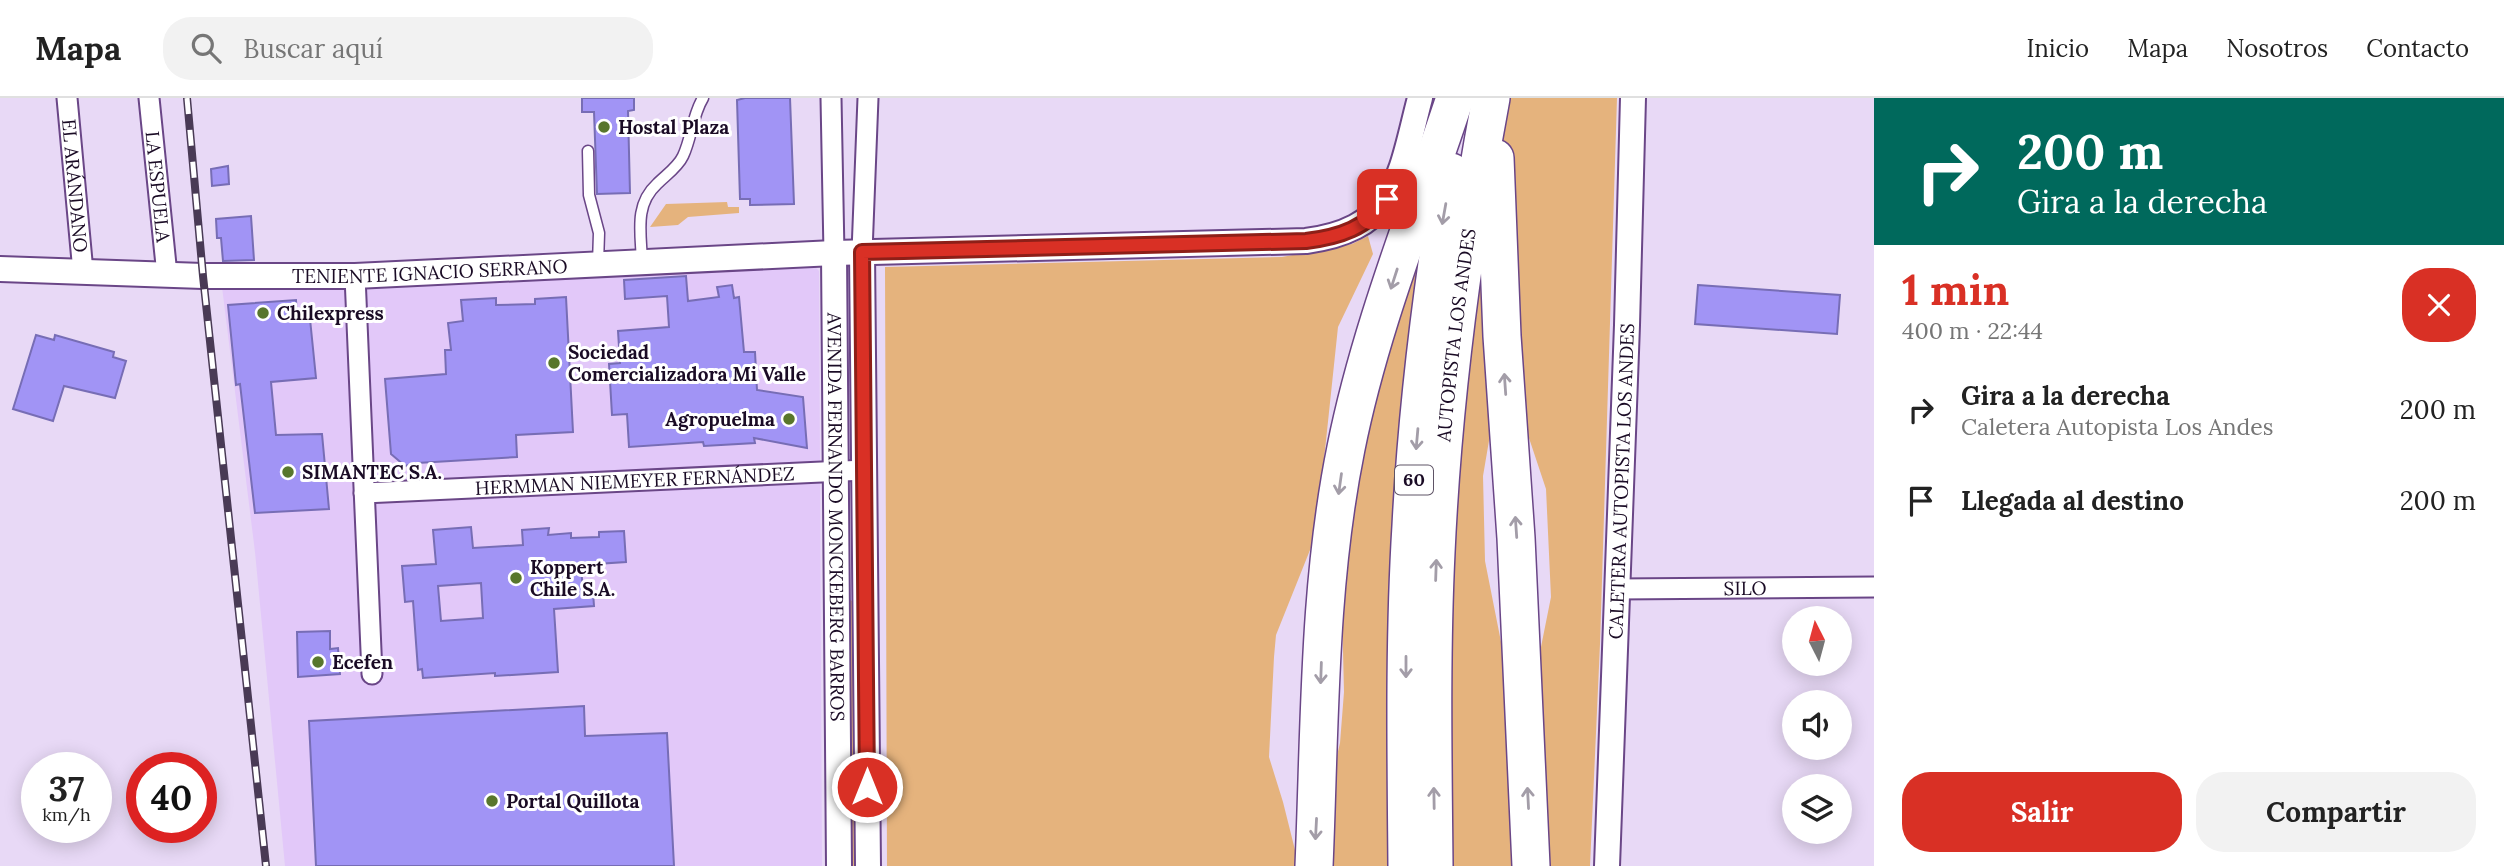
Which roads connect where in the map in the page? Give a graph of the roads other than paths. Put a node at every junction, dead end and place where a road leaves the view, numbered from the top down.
1 (67, 98) edge
2 (149, 98) edge
3 (702, 98) edge
4 (831, 98) edge
5 (868, 98) edge
6 (1420, 98) edge
7 (1455, 98) edge
8 (1464, 98) edge
9 (1493, 98) edge
10 (1633, 98) edge
11 (588, 151) dead end
12 (862, 252) junction
13 (834, 253) junction
14 (642, 262) junction
15 (598, 264) junction
16 (0, 269) edge
17 (83, 272) junction
18 (167, 275) junction
19 (355, 276) junction
20 (865, 470) junction
21 (836, 471) junction
22 (364, 493) junction
23 (1874, 586) edge
24 (1617, 589) junction
25 (372, 674) dead end
26 (839, 866) edge
27 (868, 866) edge
28 (1314, 866) edge
29 (1406, 866) edge
30 (1434, 866) edge
31 (1531, 866) edge
32 (1607, 866) edge

1 - 17 street, EL ARÁNDANO
2 - 18 street, LA ESPUELA
3 - 14 lane
4 - 13 street
5 - 12 street
6 - 12 street
7 -> 28 highway
8 -> 29 highway, AUTOPISTA LOS ANDES / 60
30 -> 9 highway, AUTOPISTA LOS ANDES / 60
31 -> 9 highway
10 - 24 street, CALETERA AUTOPISTA LOS ANDES
11 - 15 lane
12 - 13 street, TENIENTE IGNACIO SERRANO
12 - 20 street, AVENIDA FERNANDO MONCKEBERG BARROS
13 - 14 street, TENIENTE IGNACIO SERRANO
13 - 21 street, AVENIDA FERNANDO MONCKEBERG BARROS
14 - 15 street, TENIENTE IGNACIO SERRANO
15 - 19 street, TENIENTE IGNACIO SERRANO
16 - 17 street, TENIENTE IGNACIO SERRANO
17 - 18 street, TENIENTE IGNACIO SERRANO
18 - 19 street, TENIENTE IGNACIO SERRANO
19 - 22 street
20 - 21 street, HERMMAN NIEMEYER FERNÁNDEZ
20 - 27 street, AVENIDA FERNANDO MONCKEBERG BARROS
21 - 22 street, HERMMAN NIEMEYER FERNÁNDEZ
21 - 26 street, AVENIDA FERNANDO MONCKEBERG BARROS
22 - 25 street
23 - 24 street, SILO
24 - 32 street, CALETERA AUTOPISTA LOS ANDES

